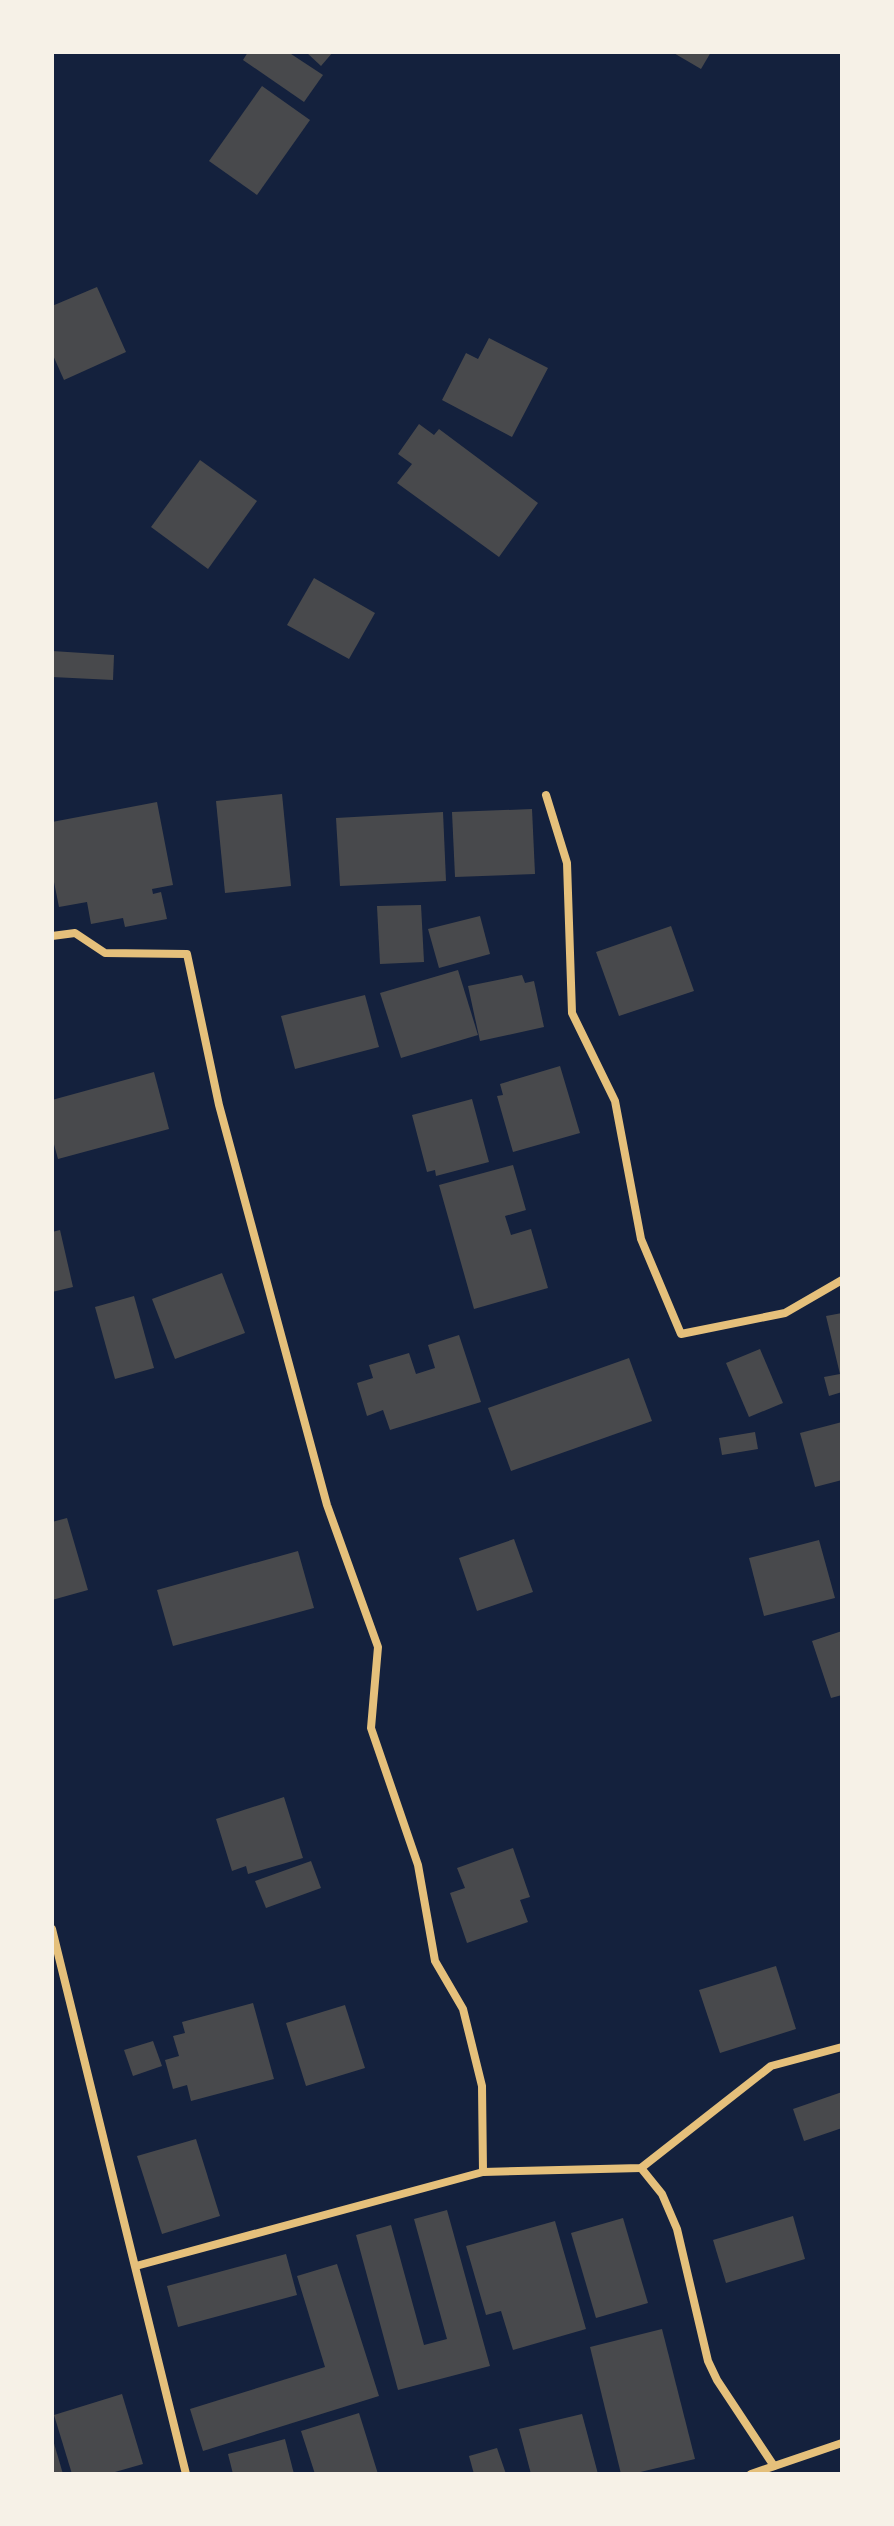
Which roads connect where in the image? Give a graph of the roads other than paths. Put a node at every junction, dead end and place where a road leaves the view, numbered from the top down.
1 (546, 795) dead end
2 (52, 936) edge
3 (842, 1280) edge
4 (52, 1929) edge
5 (842, 2047) edge
6 (641, 2168) junction
7 (483, 2172) junction
8 (136, 2266) junction
9 (842, 2443) edge
10 (774, 2466) junction
11 (186, 2474) edge
12 (751, 2474) edge

1 - 3 street
2 - 7 street
4 - 8 street
5 - 6 street
6 - 7 street
6 - 10 street
7 - 8 street
8 - 11 street
9 - 10 street
10 - 12 street

